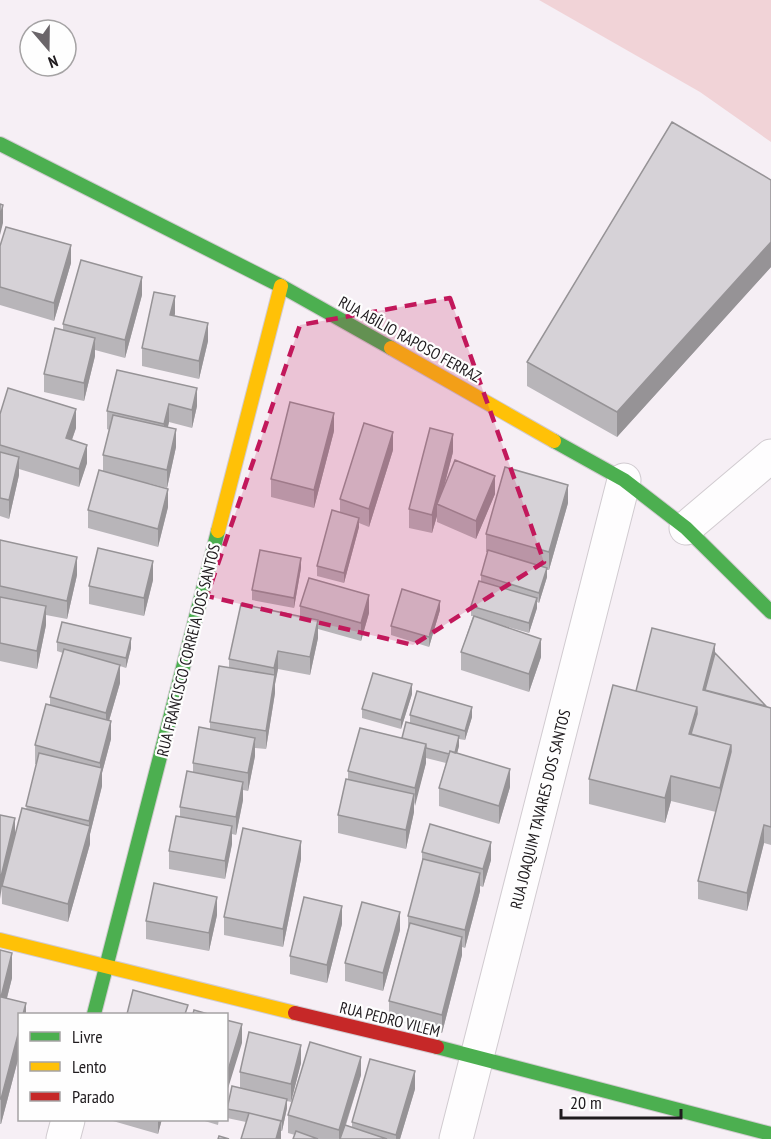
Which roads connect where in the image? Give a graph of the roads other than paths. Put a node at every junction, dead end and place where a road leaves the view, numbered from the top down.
1 (0, 144) edge
2 (281, 286) junction
3 (771, 456) edge
4 (624, 480) junction
5 (686, 528) junction
6 (771, 612) edge
7 (0, 940) edge
8 (106, 968) junction
9 (94, 1013) edge
10 (476, 1056) junction
11 (68, 1121) edge
12 (771, 1134) edge
13 (63, 1139) edge
14 (456, 1139) edge

1 - 2 street, RUA ABÍLIO RAPOSO FERRAZ
2 - 4 street, RUA ABÍLIO RAPOSO FERRAZ
2 - 8 street, RUA FRANCISCO CORREIA DOS SANTOS
3 - 5 street
4 - 5 street, RUA ABÍLIO RAPOSO FERRAZ
4 - 10 street, RUA JOAQUIM TAVARES DOS SANTOS
5 - 6 street, RUA ABÍLIO RAPOSO FERRAZ
7 - 8 street, RUA PEDRO VILEM
8 - 9 street, RUA FRANCISCO CORREIA DOS SANTOS
8 - 10 street, RUA PEDRO VILEM
10 - 12 street, RUA PEDRO VILEM
10 - 14 street, RUA JOAQUIM TAVARES DOS SANTOS
11 - 13 street

